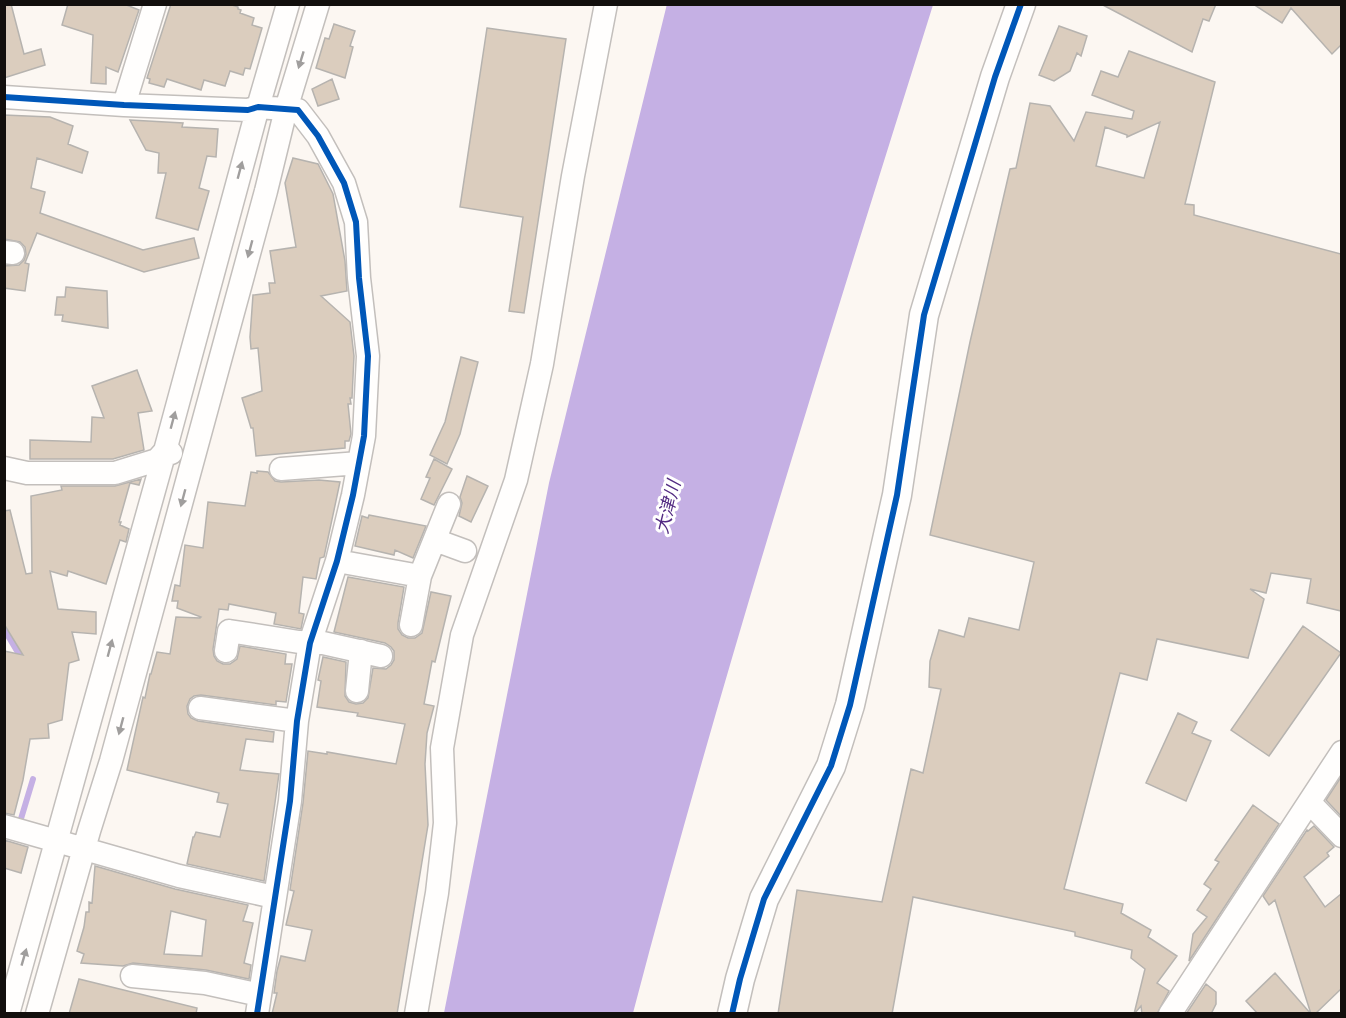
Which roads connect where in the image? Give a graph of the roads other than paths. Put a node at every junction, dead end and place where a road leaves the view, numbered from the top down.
1 (154, 4) edge
2 (288, 4) edge
3 (318, 4) edge
4 (606, 4) edge
5 (1021, 4) edge
6 (4, 96) edge
7 (124, 105) junction
8 (258, 107) junction
9 (286, 109) junction
10 (230, 208) junction
11 (259, 217) junction
12 (165, 451) junction
13 (194, 458) junction
14 (359, 463) junction
15 (4, 468) edge
16 (281, 469) dead end
17 (449, 504) dead end
18 (435, 540) junction
19 (465, 551) dead end
20 (134, 560) junction
21 (337, 561) junction
22 (164, 568) junction
23 (420, 576) junction
24 (411, 625) dead end
25 (234, 632) dead end
26 (310, 643) junction
27 (100, 683) junction
28 (130, 691) junction
29 (357, 691) dead end
30 (200, 708) dead end
31 (297, 721) junction
32 (1341, 752) edge
33 (81, 753) junction
34 (111, 761) junction
35 (1310, 803) junction
36 (4, 826) edge
37 (1341, 836) edge
38 (57, 842) junction
39 (83, 850) junction
40 (274, 897) junction
41 (132, 976) dead end
42 (258, 1004) edge
43 (8, 1014) edge
44 (37, 1014) edge
45 (416, 1014) edge
46 (732, 1014) edge
47 (1170, 1014) edge

1 - 7 street
2 - 8 street
3 -> 9 street
4 - 45 street
5 - 46 street
6 - 7 street
7 - 8 street
8 - 9 street
10 -> 8 street
9 - 11 street
9 - 14 street
10 - 11 street
12 -> 10 street
11 -> 13 street
12 - 13 street
12 - 15 street
12 - 20 street
13 -> 22 street
14 - 16 street
14 - 21 street
17 - 18 street
18 - 19 street
18 - 23 street
20 - 22 street
27 -> 20 street
21 - 23 street
21 - 26 street
22 - 28 street
23 - 24 street
25 - 26 street
26 - 29 street
26 - 31 street
27 - 28 street
27 - 33 street
28 -> 34 street
30 - 31 street
31 - 40 street
32 - 35 street
33 - 34 street
33 - 38 street
34 - 39 street
35 - 37 street
35 - 47 street
36 - 38 street
38 - 39 street
43 -> 38 street
39 - 40 street
39 - 44 street
40 - 42 street
41 - 42 street

